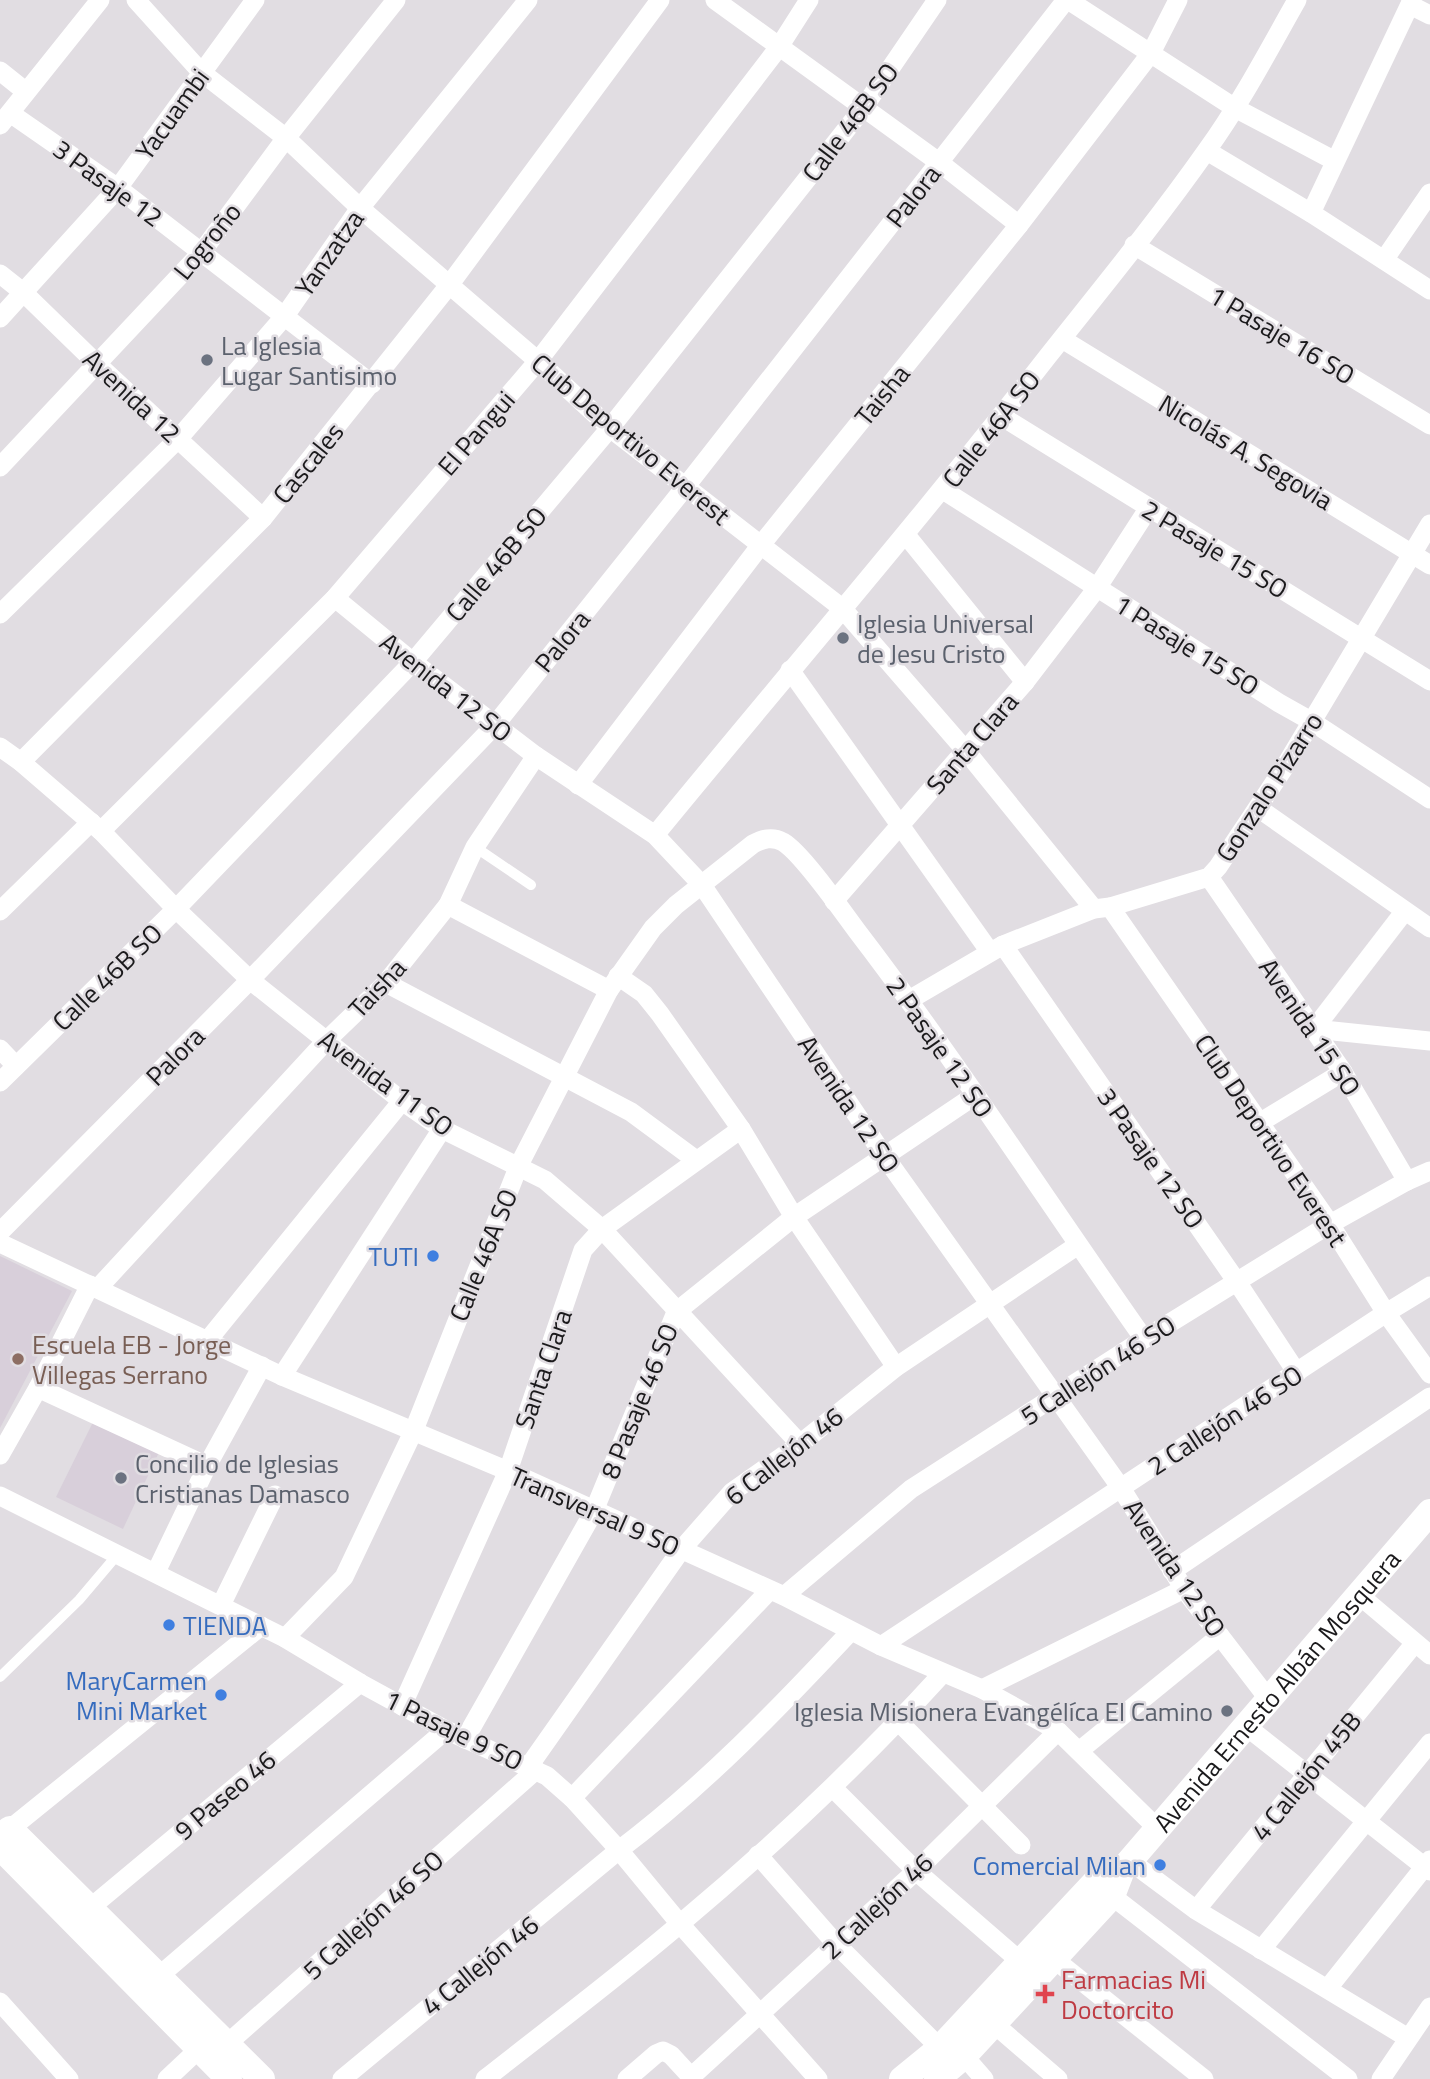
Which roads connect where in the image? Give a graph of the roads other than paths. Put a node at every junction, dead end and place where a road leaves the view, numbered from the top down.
1 (100, 0) edge
2 (136, 0) edge
3 (255, 0) edge
4 (396, 0) edge
5 (528, 0) edge
6 (660, 0) edge
7 (715, 0) edge
8 (809, 0) edge
9 (937, 0) edge
10 (1067, 0) edge
11 (1178, 0) edge
12 (1297, 0) edge
13 (1411, 3) edge
14 (1430, 15) edge
15 (779, 47) junction
16 (1151, 53) junction
17 (0, 71) edge
18 (201, 72) junction
19 (25, 91) junction
20 (864, 107) junction
21 (1236, 108) junction
22 (5, 119) edge
23 (286, 138) junction
24 (1207, 151) junction
25 (1335, 161) junction
26 (940, 163) junction
27 (118, 188) junction
28 (1430, 193) edge
29 (360, 208) junction
30 (1311, 213) junction
31 (1019, 225) junction
32 (1134, 245) junction
33 (201, 253) junction
34 (1384, 260) junction
35 (0, 274) edge
36 (450, 284) junction
37 (1430, 290) edge
38 (23, 293) junction
39 (284, 317) junction
40 (0, 318) edge
41 (1062, 339) junction
42 (538, 362) junction
43 (97, 364) junction
44 (372, 384) junction
45 (1001, 416) junction
46 (1430, 425) edge
47 (610, 428) junction
48 (178, 439) junction
49 (0, 467) edge
50 (686, 486) junction
51 (943, 490) junction
52 (1148, 509) junction
53 (263, 518) junction
54 (1430, 524) edge
55 (906, 535) junction
56 (760, 546) junction
57 (1412, 553) junction
58 (1430, 565) edge
59 (1097, 588) junction
60 (335, 598) junction
61 (842, 608) junction
62 (0, 614) edge
63 (1362, 638) junction
64 (413, 662) junction
65 (790, 670) junction
66 (1430, 681) edge
67 (1025, 682) junction
68 (1311, 721) junction
69 (495, 725) junction
70 (0, 747) edge
71 (966, 751) junction
72 (536, 756) junction
73 (21, 762) junction
74 (578, 785) junction
75 (1430, 799) edge
76 (1258, 808) junction
77 (96, 826) junction
78 (900, 827) junction
79 (655, 835) junction
80 (475, 847) junction
81 (1209, 877) junction
82 (702, 885) junction
83 (531, 886) dead end
84 (834, 901) junction
85 (448, 905) junction
86 (1102, 908) junction
87 (176, 909) junction
88 (0, 911) edge
89 (1404, 912) junction
90 (1430, 928) edge
91 (997, 948) junction
92 (250, 980) junction
93 (386, 983) junction
94 (614, 983) junction
95 (909, 1000) junction
96 (1314, 1029) junction
97 (326, 1041) junction
98 (1430, 1041) edge
99 (0, 1049) edge
100 (16, 1066) junction
101 (1343, 1072) junction
102 (563, 1077) junction
103 (0, 1082) edge
104 (974, 1096) junction
105 (402, 1101) junction
106 (1259, 1123) junction
107 (442, 1129) junction
108 (741, 1129) junction
109 (885, 1157) junction
110 (696, 1160) junction
111 (519, 1166) junction
112 (1430, 1171) edge
113 (1407, 1181) junction
114 (794, 1217) junction
115 (1330, 1224) junction
116 (602, 1228) junction
117 (0, 1232) edge
118 (0, 1242) edge
119 (1078, 1245) junction
120 (1237, 1282) junction
121 (94, 1286) junction
122 (1430, 1286) edge
123 (989, 1303) junction
124 (676, 1312) junction
125 (1386, 1313) junction
126 (1144, 1339) junction
127 (208, 1340) junction
128 (261, 1366) junction
129 (897, 1367) junction
130 (1297, 1373) junction
131 (1430, 1374) edge
132 (282, 1376) junction
133 (38, 1388) junction
134 (1430, 1397) edge
135 (1055, 1398) junction
136 (414, 1430) junction
137 (800, 1444) junction
138 (0, 1455) edge
139 (207, 1466) junction
140 (508, 1471) junction
141 (1121, 1488) junction
142 (275, 1495) dead end
143 (3, 1502) edge
144 (594, 1511) junction
145 (1428, 1519) edge
146 (681, 1550) junction
147 (119, 1554) junction
148 (1172, 1571) junction
149 (156, 1572) junction
150 (1184, 1589) junction
151 (777, 1593) junction
152 (1359, 1595) junction
153 (221, 1605) junction
154 (261, 1626) junction
155 (850, 1632) junction
156 (1220, 1636) junction
157 (285, 1637) junction
158 (881, 1646) junction
159 (1423, 1649) edge
160 (943, 1674) junction
161 (0, 1677) edge
162 (360, 1683) junction
163 (982, 1689) junction
164 (1270, 1701) junction
165 (402, 1706) junction
166 (899, 1721) junction
167 (1247, 1727) junction
168 (446, 1731) junction
169 (1058, 1731) junction
170 (465, 1739) junction
171 (1430, 1743) edge
172 (1079, 1751) junction
173 (533, 1768) junction
174 (1307, 1774) junction
175 (833, 1788) junction
176 (572, 1798) junction
177 (981, 1807) junction
178 (1366, 1822) junction
179 (1158, 1829) junction
180 (3, 1838) edge
181 (1021, 1845) dead end
182 (619, 1850) junction
183 (758, 1855) junction
184 (1126, 1866) junction
185 (1428, 1866) edge
186 (916, 1871) junction
187 (1112, 1896) junction
188 (90, 1908) junction
189 (1196, 1910) junction
190 (680, 1924) junction
191 (837, 1945) junction
192 (1261, 1950) junction
193 (1054, 1959) junction
194 (1020, 1961) junction
195 (159, 1976) junction
196 (1328, 1988) junction
197 (0, 2002) edge
198 (1430, 2007) edge
199 (761, 2014) junction
200 (994, 2024) junction
201 (1408, 2038) junction
202 (212, 2051) junction
203 (952, 2052) junction
204 (1386, 2071) edge
205 (692, 2078) edge
206 (69, 2079) edge
207 (167, 2079) edge
208 (229, 2079) edge
209 (262, 2079) edge
210 (342, 2079) edge
211 (485, 2079) edge
212 (627, 2079) edge
213 (818, 2079) edge
214 (902, 2079) edge
215 (937, 2079) edge
216 (984, 2079) edge
217 (1058, 2079) edge
218 (1204, 2079) edge
219 (1348, 2079) edge
220 (1404, 2079) edge

1 - 19 street
2 - 18 street, Club Deportivo Everest
3 - 18 street, Yacuambi
4 - 23 street, Logroño
5 - 29 street, Yanzatza
6 - 36 street, Cascales
7 - 15 street
8 - 15 street, El Pangui
9 - 20 street, Calle 46B SO
10 - 16 street
10 - 26 street, Palora
11 - 16 street, Taisha
12 - 21 street, Calle 46A SO
13 - 14 street
13 - 25 street
15 - 20 street
15 - 42 street, El Pangui
16 - 21 street
16 - 31 street, Taisha
17 - 19 street
18 - 23 street, Club Deportivo Everest
18 - 27 street, Yacuambi
19 - 22 street
20 - 26 street
20 - 47 street, Calle 46B SO
21 - 24 street, Calle 46A SO
21 - 25 street
22 - 27 street, 3 Pasaje 12
23 - 29 street, Club Deportivo Everest
23 - 33 street, Logroño
24 - 30 street
24 - 32 street, Calle 46A SO
25 - 30 street
26 - 31 street
26 - 50 street, Palora
27 - 33 street, 3 Pasaje 12
27 - 38 street, Yacuambi
28 - 34 street
29 - 36 street, Club Deportivo Everest
29 - 39 street, Yanzatza
30 - 34 street
31 - 56 street, Taisha
32 - 41 street, Calle 46A SO
32 - 46 street, 1 Pasaje 16 SO
33 - 39 street, 3 Pasaje 12
33 - 43 street, Logroño
34 - 37 street
35 - 38 street, Avenida 12
36 - 42 street, Club Deportivo Everest
36 - 44 street, Cascales
38 - 40 street, Yacuambi
38 - 43 street, Avenida 12
39 - 44 street, 3 Pasaje 12
39 - 48 street, Yanzatza
41 - 45 street, Calle 46A SO
41 - 57 street, Nicolás A. Segovia
42 - 47 street, Club Deportivo Everest
42 - 60 street, El Pangui
43 - 48 street, Avenida 12
43 - 49 street, Logroño
44 - 53 street, Cascales
45 - 51 street, Calle 46A SO
45 - 52 street, 2 Pasaje 15 SO
47 - 50 street, Club Deportivo Everest
47 - 64 street, Calle 46B SO
48 - 53 street, Avenida 12
48 - 62 street, Yanzatza
50 - 56 street, Club Deportivo Everest
50 - 69 street, Palora
51 - 55 street, Calle 46A SO
51 - 59 street, 1 Pasaje 15 SO
52 - 59 street, Santa Clara
52 - 63 street, 2 Pasaje 15 SO
53 - 73 street, Cascales
54 - 57 street, Gonzalo Pizarro
55 - 61 street, Calle 46A SO
55 - 67 street
56 - 61 street, Club Deportivo Everest
56 - 74 street, Taisha
57 - 58 street, Nicolás A. Segovia
57 - 63 street, Gonzalo Pizarro
59 - 67 street, Santa Clara
59 - 68 street, 1 Pasaje 15 SO
60 - 64 street, Avenida 12 SO
60 - 77 street, El Pangui
61 - 65 street, Calle 46A SO
61 - 71 street, Club Deportivo Everest
63 - 66 street, 2 Pasaje 15 SO
63 - 68 street, Gonzalo Pizarro
64 - 69 street, Avenida 12 SO
64 - 87 street, Calle 46B SO
65 - 78 street, 3 Pasaje 12 SO
65 - 79 street, Calle 46A SO
67 - 71 street, Santa Clara
68 - 75 street, 1 Pasaje 15 SO
68 - 76 street, Gonzalo Pizarro
69 - 72 street, Avenida 12 SO
69 - 92 street, Palora
70 - 73 street, Avenida 11 SO
71 - 78 street, Santa Clara
71 - 86 street, Club Deportivo Everest
72 - 74 street, Avenida 12 SO
72 - 80 street, Taisha
73 - 77 street, Avenida 11 SO
74 - 79 street, Avenida 12 SO
76 - 81 street, Gonzalo Pizarro
76 - 89 street
77 - 87 street, Avenida 11 SO
77 - 88 street, El Pangui
78 - 84 street, Santa Clara
78 - 91 street, 3 Pasaje 12 SO
79 - 82 street, Avenida 12 SO
80 - 83 lane
80 - 85 street, Taisha
81 - 86 street, Gonzalo Pizarro
81 - 96 street, Avenida 15 SO
82 - 84 street, 2 Pasaje 12 SO
82 - 94 street, Calle 46A SO
82 - 109 street, Avenida 12 SO
84 - 95 street, 2 Pasaje 12 SO
85 - 93 street, Taisha
85 - 94 street
86 - 91 street, Gonzalo Pizarro
86 - 106 street, Club Deportivo Everest
87 - 92 street, Avenida 11 SO
87 - 100 street, Calle 46B SO
89 - 90 street
89 - 96 street
91 - 95 street, Gonzalo Pizarro
91 - 120 street, 3 Pasaje 12 SO
92 - 97 street, Avenida 11 SO
92 - 117 street, Palora
93 - 97 street, Taisha
93 - 102 street
94 - 102 street, Calle 46A SO
94 - 108 street
95 - 104 street, 2 Pasaje 12 SO
96 - 98 street
96 - 101 street, Avenida 15 SO
97 - 105 street, Avenida 11 SO
97 - 121 street, Taisha
99 - 100 street
100 - 103 street, Calle 46B SO
101 - 106 street
101 - 113 street, Avenida 15 SO
102 - 110 street
102 - 111 street, Calle 46A SO
104 - 109 street, 8 Pasaje 46 SO
104 - 119 street, 2 Pasaje 12 SO
105 - 107 street, Avenida 11 SO
105 - 127 street
106 - 115 street, Club Deportivo Everest
107 - 111 street, Avenida 11 SO
107 - 132 street
108 - 110 street, Santa Clara
108 - 114 street
109 - 114 street, 8 Pasaje 46 SO
109 - 123 street, Avenida 12 SO
110 - 116 street, Santa Clara
111 - 116 street, Avenida 11 SO
111 - 136 street, Calle 46A SO
112 - 113 street, 5 Callejón 46 SO
113 - 115 street, 5 Callejón 46 SO
114 - 124 street, 8 Pasaje 46 SO
114 - 129 street
115 - 120 street, 5 Callejón 46 SO
115 - 125 street, Club Deportivo Everest
116 - 124 street, Avenida 11 SO
116 - 140 street, Santa Clara
118 - 121 street, Transversal 9 SO
119 - 123 street, 6 Callejón 46
119 - 126 street, 2 Pasaje 12 SO
120 - 126 street, 5 Callejón 46 SO
120 - 130 street, 3 Pasaje 12 SO
121 - 127 street, Transversal 9 SO
121 - 133 street, Taisha
122 - 125 street, 2 Callejón 46 SO
123 - 129 street, 6 Callejón 46
123 - 135 street, Avenida 12 SO
124 - 137 street, Avenida 11 SO
124 - 144 street, 8 Pasaje 46 SO
125 - 130 street, 2 Callejón 46 SO
125 - 131 street, Club Deportivo Everest
126 - 135 street, 5 Callejón 46 SO
127 - 128 street, Transversal 9 SO
128 - 132 street, Transversal 9 SO
128 - 139 street
129 - 137 street, 6 Callejón 46
130 - 141 street, 2 Callejón 46 SO
132 - 136 street, Transversal 9 SO
133 - 138 street, Taisha
133 - 139 street
134 - 148 street
135 - 141 street, Avenida 12 SO
135 - 151 street, 5 Callejón 46 SO
136 - 140 street, Transversal 9 SO
136 - 157 street, Calle 46A SO
137 - 146 street, 6 Callejón 46
139 - 149 street
140 - 144 street, Transversal 9 SO
140 - 165 street, Santa Clara
141 - 148 street, Avenida 12 SO
141 - 158 street, 2 Callejón 46 SO
142 - 153 street
143 - 147 street, 1 Pasaje 9 SO
144 - 146 street, Transversal 9 SO
144 - 170 street, 8 Pasaje 46 SO
145 - 152 street, Avenida Ernesto Albán Mosquera
146 - 151 street, Transversal 9 SO
146 - 173 street, 6 Callejón 46
147 - 149 street, 1 Pasaje 9 SO
147 - 161 lane
148 - 150 street, Avenida 12 SO
149 - 153 street, 1 Pasaje 9 SO
150 - 156 street, Avenida 12 SO
150 - 163 street
151 - 155 street, Transversal 9 SO
151 - 176 street, 5 Callejón 46 SO
152 - 159 street
152 - 164 street, Avenida Ernesto Albán Mosquera
153 - 154 street, 1 Pasaje 9 SO
154 - 157 street, 1 Pasaje 9 SO
154 - 180 street
155 - 158 street, Transversal 9 SO
155 - 182 street, 4 Callejón 46
156 - 164 street, Avenida 12 SO
156 - 172 street
157 - 162 street, 1 Pasaje 9 SO
158 - 160 street, Transversal 9 SO
159 - 174 street, 4 Callejón 45B
160 - 163 street, Transversal 9 SO
160 - 166 street
162 - 165 street, 1 Pasaje 9 SO
162 - 188 street, 9 Paseo 46
163 - 169 street, Transversal 9 SO
164 - 167 street, Avenida Ernesto Albán Mosquera
165 - 168 street, 1 Pasaje 9 SO
166 - 175 street
166 - 177 street
167 - 174 street
167 - 179 street, Avenida Ernesto Albán Mosquera
168 - 170 street, 1 Pasaje 9 SO
168 - 195 street
169 - 172 street, Transversal 9 SO
169 - 177 street, 2 Callejón 46
170 - 173 street, 1 Pasaje 9 SO
171 - 178 street
172 - 179 street, Transversal 9 SO
173 - 176 street, 1 Pasaje 9 SO
173 - 202 street, 5 Callejón 46 SO
174 - 178 street
174 - 189 street, 4 Callejón 45B
175 - 183 street
175 - 186 street
176 - 182 street, 1 Pasaje 9 SO
177 - 181 street
177 - 186 street, 2 Callejón 46
178 - 185 street
178 - 192 street
179 - 184 street, Avenida Ernesto Albán Mosquera
180 - 188 street
180 - 202 street
182 - 190 street, 1 Pasaje 9 SO
182 - 210 street, 4 Callejón 46
183 - 190 street
183 - 191 street
184 - 187 street, Avenida Ernesto Albán Mosquera
184 - 189 street
184 - 194 street, Avenida Ernesto Albán Mosquera
185 - 196 street
186 - 191 street, 2 Callejón 46
186 - 194 street
187 - 193 street, Avenida Ernesto Albán Mosquera
187 - 219 street
188 - 195 street
189 - 192 street
190 - 199 street, 1 Pasaje 9 SO
190 - 211 street
191 - 199 street, 2 Callejón 46
191 - 203 street
192 - 196 street
193 - 200 street, Avenida Ernesto Albán Mosquera
193 - 218 street
194 - 203 street, Avenida Ernesto Albán Mosquera
195 - 202 street
196 - 201 street
197 - 206 street
198 - 201 street
199 - 205 street, 2 Callejón 46
199 - 213 street, 1 Pasaje 9 SO
200 - 203 street, Avenida Ernesto Albán Mosquera
200 - 217 street
201 - 204 street
202 - 207 street, 5 Callejón 46 SO
202 - 208 street
202 - 209 street
203 - 214 street, Avenida Ernesto Albán Mosquera
203 - 215 street, Avenida Ernesto Albán Mosquera
203 - 216 street
204 - 220 street
205 - 212 street

